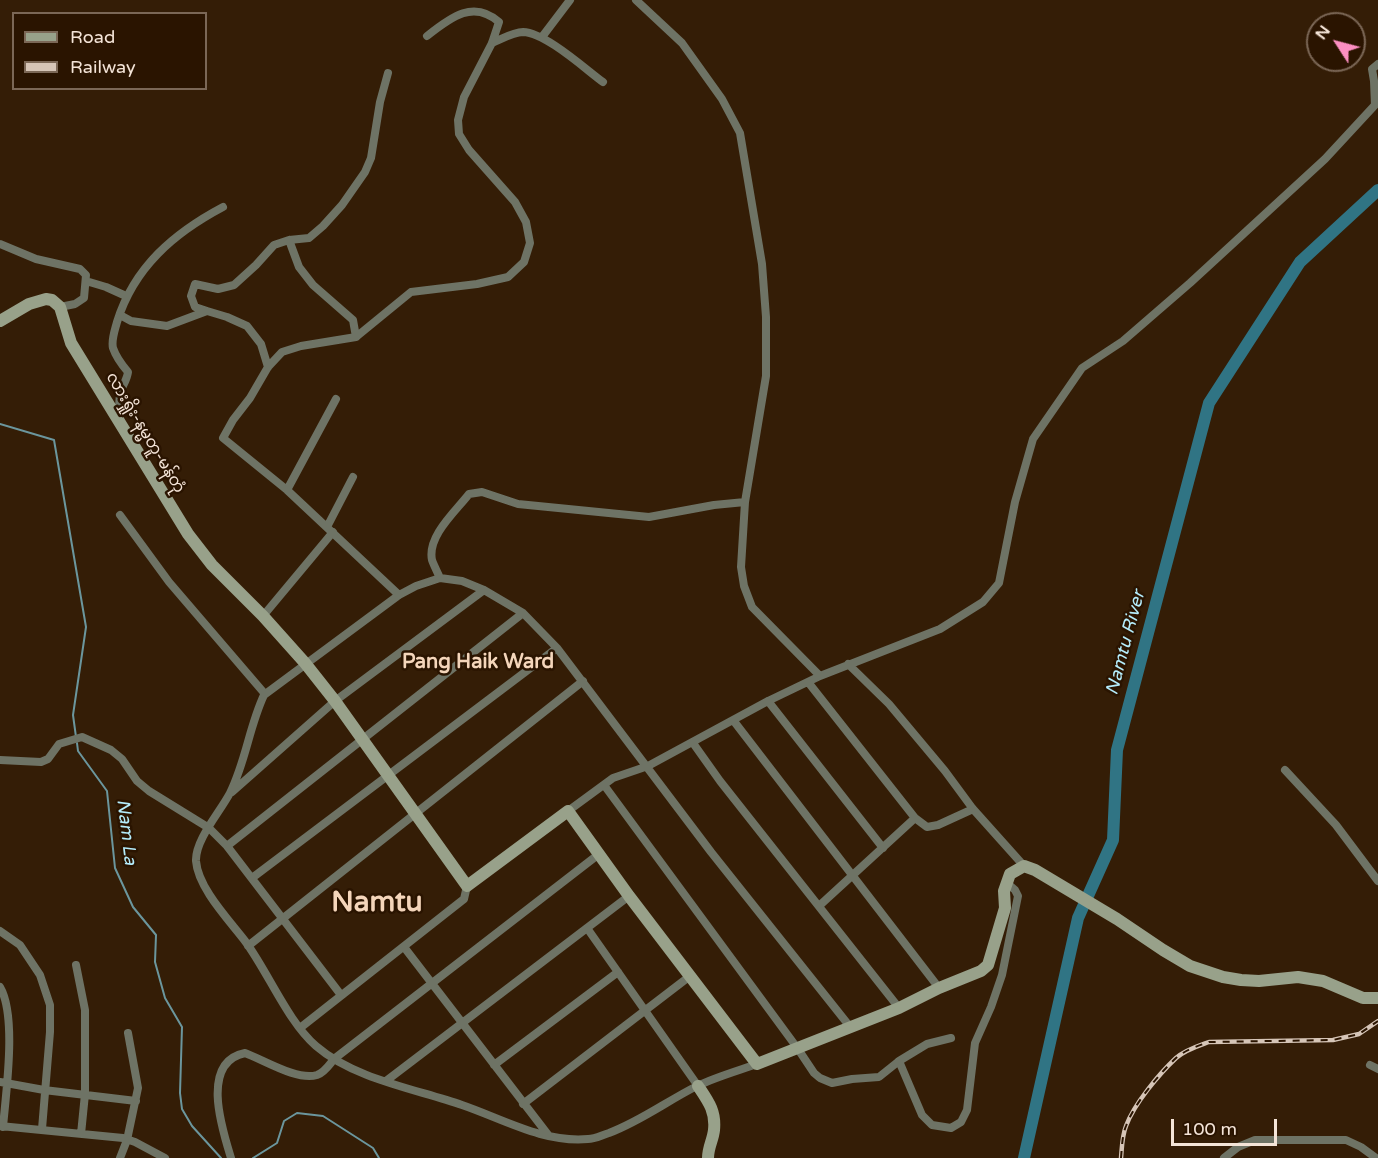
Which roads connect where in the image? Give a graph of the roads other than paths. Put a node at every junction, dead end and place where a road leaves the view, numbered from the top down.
1 (570, 0) edge
2 (636, 0) edge
3 (427, 36) dead end
4 (542, 37) junction
5 (492, 43) junction
6 (1378, 64) edge
7 (388, 73) dead end
8 (603, 82) dead end
9 (223, 207) dead end
10 (289, 240) junction
11 (0, 244) edge
12 (86, 281) junction
13 (126, 296) junction
14 (60, 307) junction
15 (207, 311) junction
16 (120, 315) junction
17 (0, 321) edge
18 (356, 337) junction
19 (268, 367) junction
20 (336, 399) dead end
21 (118, 421) junction
22 (353, 477) dead end
23 (287, 490) junction
24 (745, 502) junction
25 (120, 515) dead end
26 (330, 529) junction
27 (440, 578) junction
28 (484, 590) junction
29 (399, 595) junction
30 (523, 613) junction
31 (263, 616) junction
32 (557, 648) junction
33 (305, 663) junction
34 (848, 664) junction
35 (820, 676) junction
36 (583, 681) junction
37 (808, 681) junction
38 (265, 694) junction
39 (335, 701) junction
40 (768, 701) junction
41 (733, 720) junction
42 (362, 739) junction
43 (693, 743) junction
44 (0, 760) edge
45 (648, 766) junction
46 (1285, 770) dead end
47 (388, 776) junction
48 (604, 785) junction
49 (229, 794) junction
50 (973, 809) junction
51 (568, 811) junction
52 (416, 813) junction
53 (915, 818) junction
54 (209, 828) junction
55 (227, 846) junction
56 (883, 848) junction
57 (599, 854) junction
58 (1029, 868) junction
59 (854, 876) junction
60 (252, 878) junction
61 (1378, 881) edge
62 (1006, 883) junction
63 (466, 886) junction
64 (629, 896) junction
65 (819, 906) junction
66 (283, 918) junction
67 (586, 928) junction
68 (0, 931) edge
69 (248, 946) junction
70 (404, 947) junction
71 (76, 965) dead end
72 (618, 972) junction
73 (690, 976) junction
74 (432, 983) junction
75 (0, 987) edge
76 (939, 988) junction
77 (341, 994) junction
78 (1378, 998) edge
79 (899, 1008) junction
80 (645, 1011) junction
81 (462, 1023) junction
82 (300, 1028) junction
83 (851, 1028) junction
84 (128, 1033) dead end
85 (951, 1038) dead end
86 (798, 1049) junction
87 (334, 1059) junction
88 (899, 1061) junction
89 (757, 1064) junction
90 (494, 1065) junction
91 (386, 1081) junction
92 (3, 1083) edge
93 (698, 1086) junction
94 (44, 1090) junction
95 (85, 1094) junction
96 (136, 1101) junction
97 (524, 1104) junction
98 (2, 1126) edge
99 (42, 1129) junction
100 (81, 1134) junction
101 (549, 1136) junction
102 (128, 1140) junction
103 (231, 1156) edge
104 (120, 1158) edge
105 (165, 1158) edge
106 (708, 1158) edge
107 (1224, 1158) edge
108 (1376, 1158) edge

1 - 4 street
2 - 24 street
3 - 5 street
4 - 5 street
4 - 8 street
5 - 18 street
6 - 34 street
7 - 10 street
9 - 13 street
10 - 15 street
10 - 18 street
11 - 12 street
12 - 13 street
12 - 14 street
13 - 16 street
14 - 17 main road
14 - 21 main road, လားရှိုး-နမ္မတူ-မန်တုံ
15 - 16 street
15 - 19 street
16 - 21 street
18 - 19 street
19 - 23 street
20 - 23 street
21 - 31 main road, လားရှိုး-နမ္မတူ-မန်တုံ
22 - 26 street
23 - 26 street
24 - 27 street
24 - 35 street
25 - 38 street
26 - 29 street
26 - 31 street
27 - 28 street
27 - 29 street
28 - 30 street
28 - 39 street
29 - 33 street
30 - 32 street
30 - 42 street
31 - 33 main road, လားရှိုး-နမ္မတူ-မန်တုံ
32 - 36 street
32 - 47 street
33 - 38 street
33 - 39 main road, လားရှိုး-နမ္မတူ-မန်တုံ
34 - 35 street
34 - 50 street
35 - 37 street
36 - 45 street
36 - 52 street
37 - 40 street
37 - 53 street
38 - 49 street
39 - 42 main road, လားရှိုး-နမ္မတူ-မန်တုံ
39 - 49 street
40 - 41 street
40 - 56 street
41 - 43 street
41 - 59 street
42 - 47 main road, လားရှိုး-နမ္မတူ-မန်တုံ
42 - 55 street
43 - 45 street
43 - 65 street
44 - 54 street
45 - 48 street
45 - 83 street
46 - 61 street
47 - 52 main road, လားရှိုး-နမ္မတူ-မန်တုံ
47 - 60 street
48 - 51 street
48 - 86 street
49 - 54 street
50 - 53 street
50 - 58 street
51 - 57 main road
51 - 63 main road
52 - 63 main road, လားရှိုး-နမ္မတူ-မန်တုံ
52 - 66 street
53 - 56 street
54 - 55 street
54 - 69 street
55 - 60 street
56 - 59 street
57 - 64 main road
57 - 74 street
58 - 62 main road
58 - 78 main road
59 - 65 street
59 - 76 street
60 - 66 street
62 - 76 main road
62 - 88 street
63 - 70 street
64 - 67 street
64 - 73 main road
65 - 79 street
66 - 69 street
66 - 77 street
67 - 72 street
67 - 81 street
68 - 94 street
69 - 82 street
70 - 74 street
70 - 77 street
71 - 95 street
72 - 80 street
72 - 90 street
73 - 80 street
73 - 89 main road
74 - 81 street
74 - 87 street
75 - 92 street
76 - 79 main road
77 - 82 street
79 - 83 main road
80 - 93 street
80 - 97 street
81 - 90 street
81 - 91 street
82 - 87 street
83 - 86 main road
84 - 96 street
85 - 88 street
86 - 88 street
86 - 89 main road
87 - 91 street
87 - 103 street
89 - 93 street
90 - 97 street
91 - 101 street
92 - 94 street
92 - 98 street
93 - 101 street
93 - 106 main road
94 - 95 street
94 - 99 street
95 - 96 street
95 - 100 street
96 - 102 street
97 - 101 street
98 - 99 street
99 - 100 street
100 - 102 street
102 - 104 street
102 - 105 street
107 - 108 street

